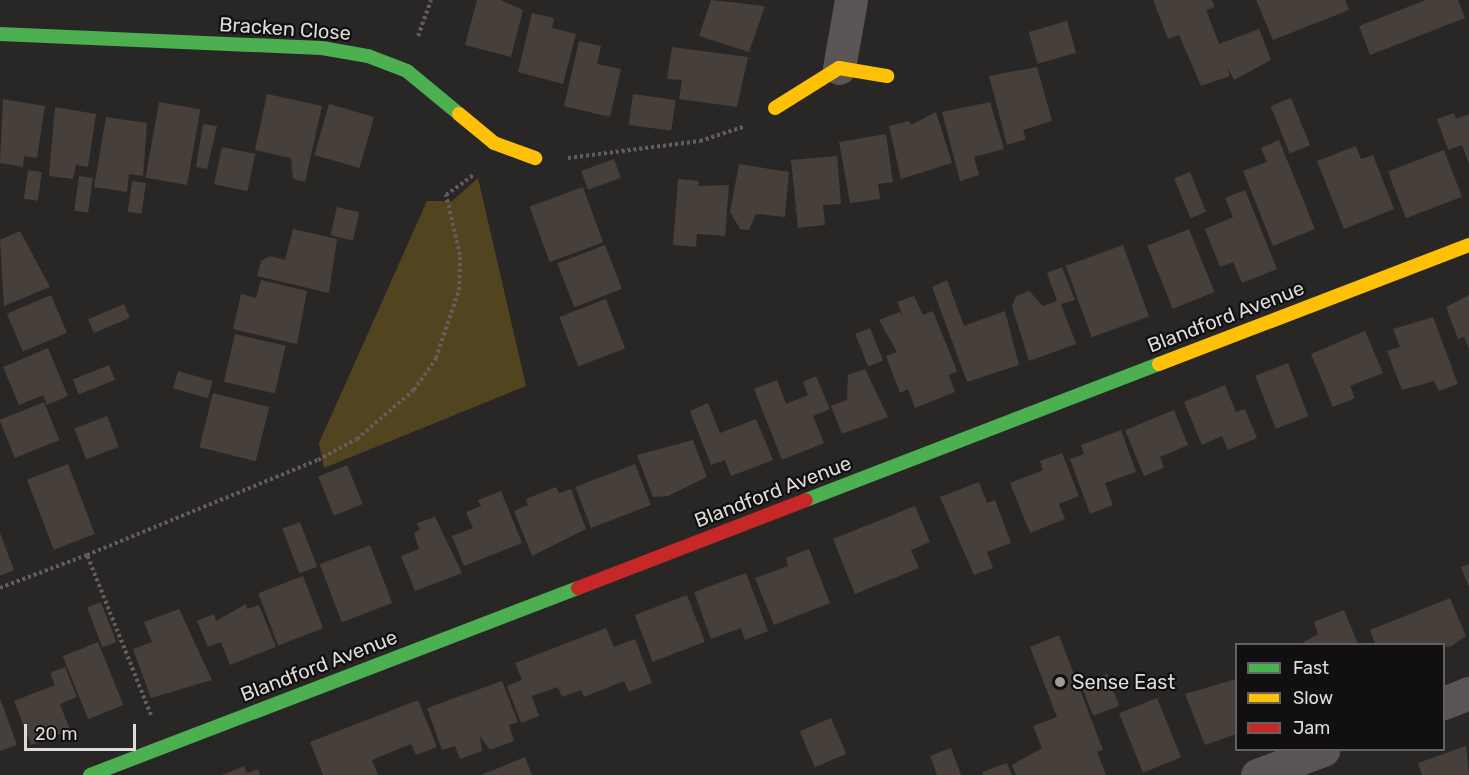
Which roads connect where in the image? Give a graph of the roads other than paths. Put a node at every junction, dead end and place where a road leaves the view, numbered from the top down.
1 (851, 0) edge
2 (0, 34) edge
3 (839, 68) junction
4 (887, 76) dead end
5 (775, 108) road end
6 (535, 158) road end
7 (1469, 245) edge
8 (1469, 693) edge
9 (1445, 702) edge
10 (1320, 751) edge
11 (148, 760) edge
12 (90, 775) edge
13 (1257, 775) edge

1 - 3 street
2 - 6 street, Bracken Close
3 - 4 street
3 - 5 street
7 - 11 street, Blandford Avenue
8 - 9 street
10 - 13 street
11 - 12 street, Blandford Avenue

